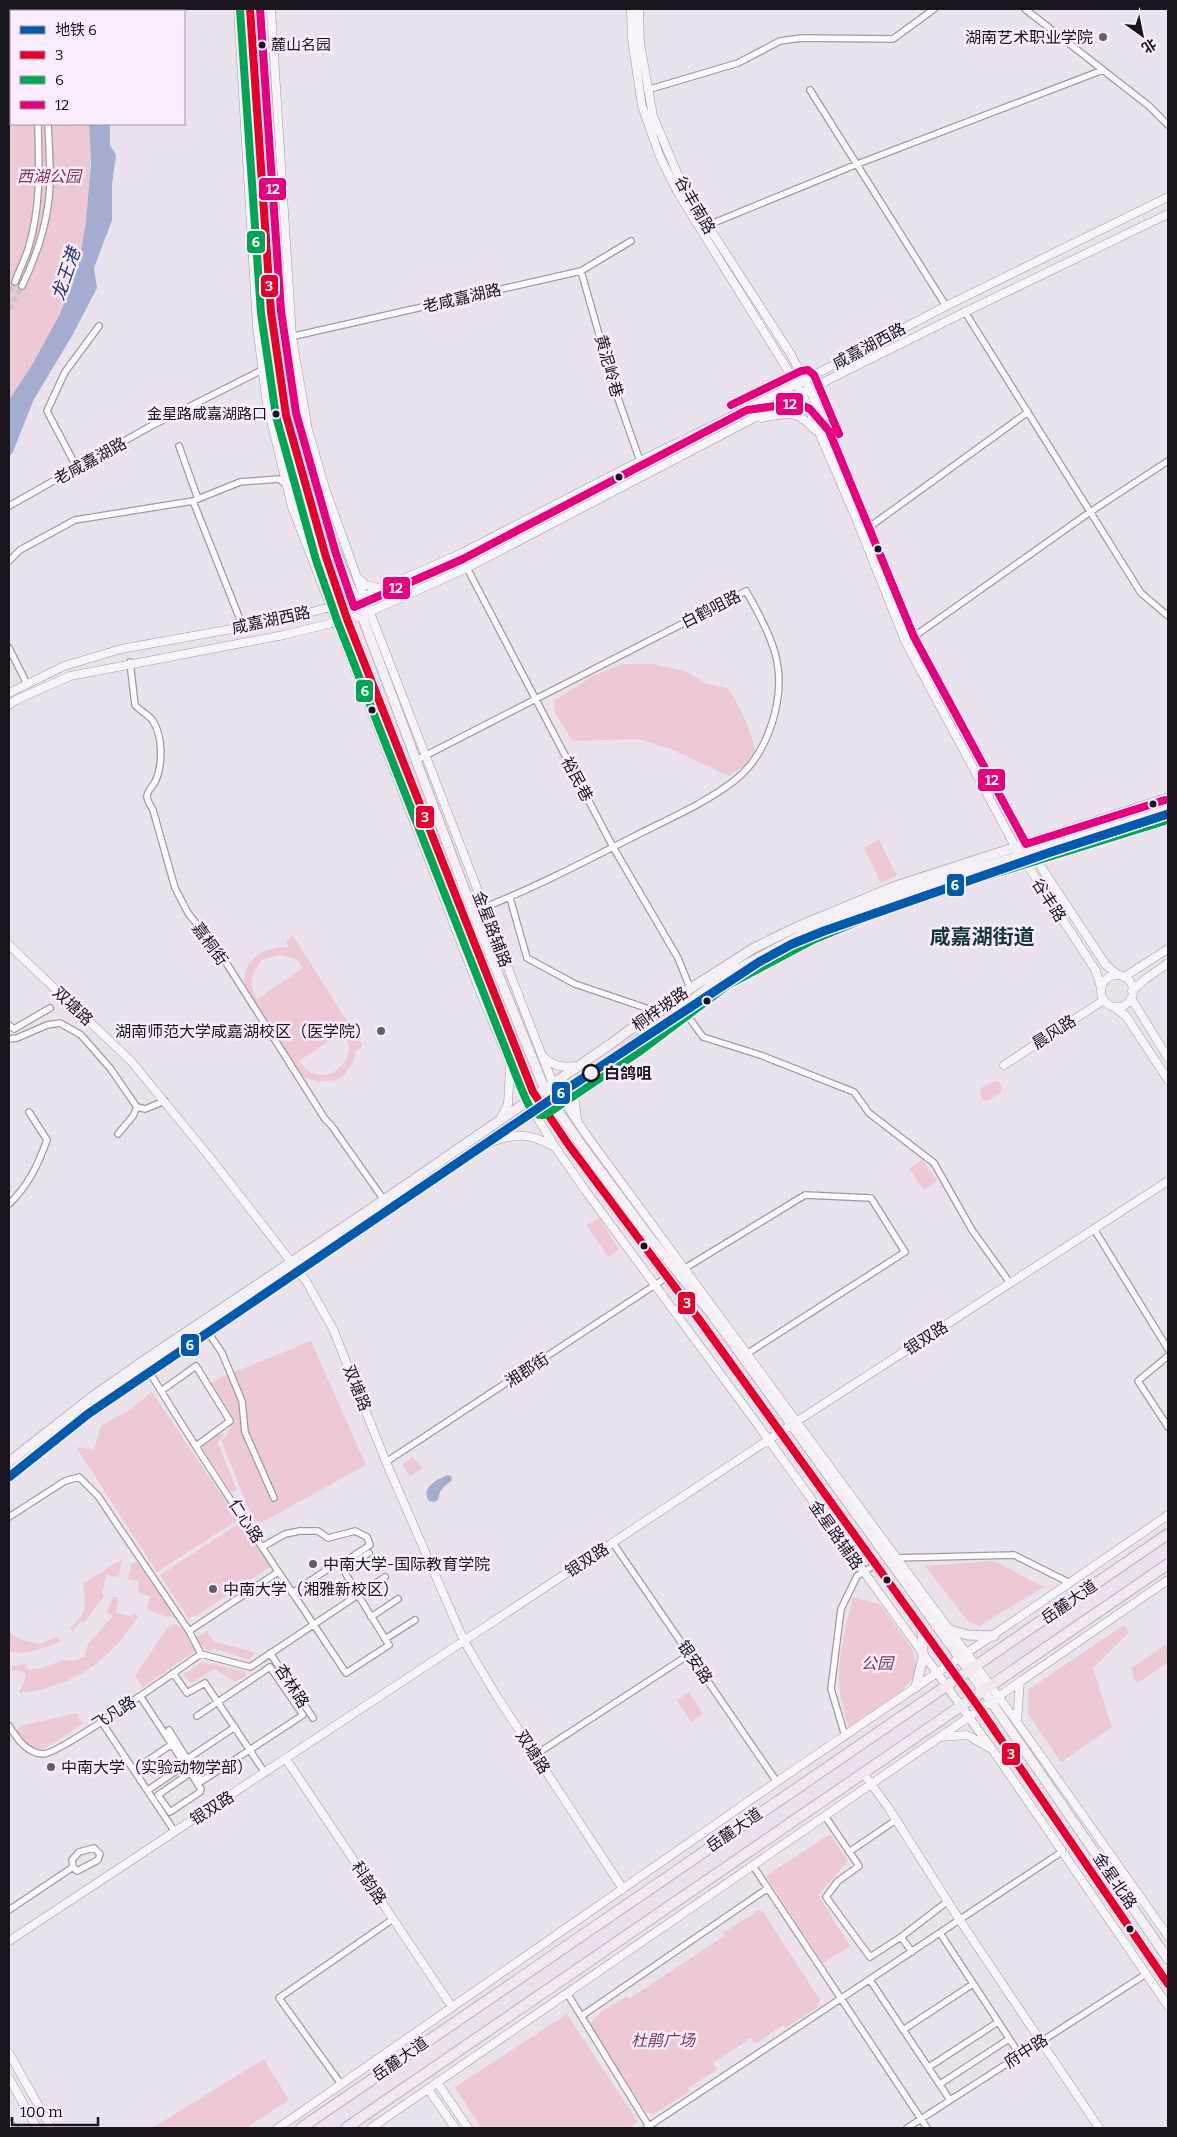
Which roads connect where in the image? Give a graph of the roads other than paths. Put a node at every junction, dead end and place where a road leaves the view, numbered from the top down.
1 (238, 9) edge
2 (250, 9) edge
3 (262, 9) edge
4 (271, 9) edge
5 (631, 9) edge
6 (639, 9) edge
7 (934, 9) edge
8 (1025, 9) edge
9 (1103, 70) junction
10 (647, 90) junction
11 (810, 90) dead end
12 (38, 125) edge
13 (48, 125) edge
14 (1168, 125) edge
15 (855, 165) junction
16 (1168, 198) edge
17 (1168, 214) edge
18 (706, 226) junction
19 (632, 241) dead end
20 (581, 270) junction
21 (15, 282) tunnel mouth
22 (22, 286) tunnel mouth
23 (946, 306) junction
24 (965, 312) junction
25 (99, 326) dead end
26 (289, 337) junction
27 (278, 362) junction
28 (805, 380) junction
29 (795, 381) junction
30 (810, 390) junction
31 (802, 394) junction
32 (1028, 412) junction
33 (752, 419) junction
34 (820, 436) junction
35 (179, 446) dead end
36 (640, 460) junction
37 (1168, 461) edge
38 (77, 468) junction
39 (308, 490) junction
40 (195, 500) junction
41 (9, 506) edge
42 (1090, 512) junction
43 (868, 528) junction
44 (9, 561) edge
45 (467, 568) junction
46 (357, 577) junction
47 (382, 589) junction
48 (360, 598) junction
49 (342, 605) junction
50 (332, 608) junction
51 (369, 611) junction
52 (360, 616) junction
53 (1168, 616) edge
54 (342, 620) junction
55 (243, 627) junction
56 (912, 638) junction
57 (9, 648) edge
58 (130, 662) junction
59 (27, 684) junction
60 (9, 693) edge
61 (534, 700) junction
62 (9, 705) edge
63 (426, 755) junction
64 (415, 761) junction
65 (1168, 798) edge
66 (1168, 810) edge
67 (1027, 843) junction
68 (1015, 846) junction
69 (613, 847) junction
70 (1032, 853) junction
71 (1021, 856) junction
72 (510, 898) junction
73 (484, 908) junction
74 (473, 912) junction
75 (9, 945) edge
76 (1168, 949) edge
77 (1168, 963) edge
78 (1121, 976) junction
79 (690, 988) junction
80 (1101, 988) junction
81 (1132, 994) junction
82 (1104, 1000) junction
83 (1114, 1006) junction
84 (50, 1008) dead end
85 (682, 1008) junction
86 (655, 1011) junction
87 (9, 1025) edge
88 (9, 1039) edge
89 (542, 1056) junction
90 (1168, 1058) edge
91 (510, 1062) junction
92 (1004, 1064) dead end
93 (579, 1066) junction
94 (582, 1079) junction
95 (1168, 1080) edge
96 (553, 1084) junction
97 (545, 1089) junction
98 (535, 1096) junction
99 (555, 1097) junction
100 (165, 1101) junction
101 (527, 1101) junction
102 (541, 1106) junction
103 (137, 1107) junction
104 (29, 1112) dead end
105 (533, 1112) junction
106 (500, 1120) junction
107 (578, 1122) junction
108 (118, 1134) dead end
109 (489, 1142) junction
110 (555, 1147) junction
111 (1168, 1181) edge
112 (384, 1200) junction
113 (9, 1204) edge
114 (1094, 1229) junction
115 (293, 1266) junction
116 (681, 1270) junction
117 (667, 1277) junction
118 (1010, 1283) junction
119 (206, 1329) junction
120 (1168, 1349) edge
121 (745, 1355) junction
122 (1168, 1356) edge
123 (147, 1368) junction
124 (161, 1390) junction
125 (794, 1423) junction
126 (1168, 1427) edge
127 (780, 1432) junction
128 (769, 1440) junction
129 (196, 1446) junction
130 (9, 1462) edge
131 (386, 1462) junction
132 (9, 1474) edge
133 (274, 1498) dead end
134 (1168, 1515) edge
135 (9, 1517) edge
136 (1168, 1534) edge
137 (613, 1543) junction
138 (262, 1547) junction
139 (368, 1553) dead end
140 (888, 1558) junction
141 (1168, 1564) edge
142 (875, 1565) junction
143 (278, 1572) junction
144 (863, 1572) junction
145 (385, 1577) dead end
146 (1168, 1580) edge
147 (1070, 1583) junction
148 (292, 1593) junction
149 (358, 1595) junction
150 (398, 1599) dead end
151 (371, 1616) junction
152 (415, 1620) dead end
153 (313, 1624) junction
154 (936, 1626) junction
155 (948, 1629) junction
156 (922, 1630) junction
157 (189, 1631) junction
158 (994, 1636) junction
159 (385, 1639) junction
160 (464, 1641) junction
161 (270, 1653) junction
162 (201, 1654) junction
163 (690, 1654) junction
164 (923, 1654) junction
165 (963, 1655) junction
166 (948, 1666) junction
167 (973, 1669) junction
168 (173, 1673) junction
169 (937, 1673) junction
170 (957, 1678) junction
171 (1020, 1682) junction
172 (946, 1685) junction
173 (916, 1687) junction
174 (987, 1688) junction
175 (140, 1696) junction
176 (972, 1698) junction
177 (995, 1698) junction
178 (218, 1702) junction
179 (960, 1706) junction
180 (980, 1709) junction
181 (197, 1716) dead end
182 (968, 1717) junction
183 (313, 1718) dead end
184 (101, 1721) junction
185 (1017, 1722) junction
186 (9, 1726) edge
187 (235, 1727) junction
188 (169, 1730) dead end
189 (845, 1736) junction
190 (939, 1737) junction
191 (172, 1744) junction
192 (992, 1749) junction
193 (250, 1750) junction
194 (535, 1755) junction
195 (286, 1759) junction
196 (186, 1762) junction
197 (134, 1770) junction
198 (190, 1773) junction
199 (265, 1773) junction
200 (863, 1773) junction
201 (777, 1782) junction
202 (871, 1785) junction
203 (148, 1790) junction
204 (825, 1816) junction
205 (896, 1820) junction
206 (175, 1832) junction
207 (1063, 1851) junction
208 (849, 1852) junction
209 (753, 1866) junction
210 (73, 1867) junction
211 (768, 1888) junction
212 (623, 1889) junction
213 (948, 1901) junction
214 (9, 1910) edge
215 (393, 1919) junction
216 (960, 1920) junction
217 (940, 1933) junction
218 (1168, 1936) edge
219 (901, 1937) junction
220 (9, 1941) edge
221 (912, 1952) junction
222 (1168, 1959) edge
223 (1146, 1974) junction
224 (870, 1980) junction
225 (973, 1984) junction
226 (1168, 1984) edge
227 (567, 1993) junction
228 (841, 2000) junction
229 (1168, 2006) edge
230 (452, 2008) junction
231 (582, 2015) junction
232 (998, 2022) junction
233 (903, 2030) junction
234 (1009, 2039) junction
235 (1041, 2042) junction
236 (9, 2053) edge
237 (1020, 2055) junction
238 (929, 2067) junction
239 (9, 2078) edge
240 (437, 2082) junction
241 (341, 2084) junction
242 (940, 2084) junction
243 (428, 2089) junction
244 (950, 2100) junction
245 (921, 2119) junction
246 (9, 2123) edge
247 (15, 2128) edge
248 (37, 2128) edge
249 (51, 2128) edge
250 (278, 2128) edge
251 (301, 2128) edge
252 (346, 2128) edge
253 (370, 2128) edge
254 (454, 2128) edge
255 (468, 2128) edge
256 (649, 2128) edge
257 (907, 2128) edge
258 (927, 2128) edge
259 (1099, 2128) edge

1 - 50 street, 金星路辅路
2 - 27 main road, 金星北路
3 - 26 main road, 金星北路
4 - 26 street, 金星路辅路
5 - 29 street, 谷丰南路
6 - 10 street, 谷丰南路
7 - 10 street
8 - 9 street
9 - 14 street
9 - 15 street
10 - 18 street, 谷丰南路
11 - 15 street
12 - 21 street
13 - 22 street
15 - 18 street
15 - 23 street
16 - 23 street, 咸嘉湖西路
17 - 24 street, 咸嘉湖西路
18 - 28 street, 谷丰南路
19 - 20 street, 老咸嘉湖路
20 - 26 street, 老咸嘉湖路
20 - 36 street, 黄泥岭巷
23 - 28 street, 咸嘉湖西路
24 - 30 street, 咸嘉湖西路
24 - 32 street
25 - 38 street
26 - 46 street, 金星路辅路
26 - 48 main road, 金星北路
27 - 38 street, 老咸嘉湖路
27 - 39 main road, 金星北路
28 - 29 street, 咸嘉湖西路
28 - 30 street, 谷丰路
29 - 31 street, 谷丰路
29 - 36 street, 咸嘉湖西路
30 - 31 street, 咸嘉湖西路
30 - 43 street, 谷丰路
31 - 33 street, 咸嘉湖西路
31 - 34 street, 谷丰路
32 - 42 street
32 - 43 street
33 - 34 street
33 - 45 street, 咸嘉湖西路
34 - 68 street, 谷丰路
35 - 40 street
36 - 47 street, 咸嘉湖西路
37 - 42 street
38 - 41 street, 老咸嘉湖路
39 - 40 street
39 - 49 main road, 金星北路
40 - 44 street
40 - 55 street
42 - 53 street
42 - 56 street
43 - 56 street, 谷丰路
45 - 51 street, 咸嘉湖西路
45 - 61 street, 裕民巷
46 - 47 street
46 - 48 street, 金星路辅路
47 - 48 street, 咸嘉湖西路
48 - 49 street, 咸嘉湖西路
48 - 51 street, 金星路辅路
48 - 52 main road, 金星北路
49 - 50 street, 咸嘉湖西路
49 - 54 main road, 金星北路
50 - 54 street, 金星路辅路
50 - 55 street, 咸嘉湖西路
51 - 52 street, 咸嘉湖西路
51 - 63 street, 金星路辅路
52 - 54 street, 咸嘉湖西路
52 - 64 main road, 金星北路
54 - 58 street, 咸嘉湖西路
54 - 91 street, 金星路辅路
54 - 98 main road, 金星北路
55 - 59 street, 咸嘉湖西路
56 - 67 street, 谷丰路
57 - 59 street
58 - 62 street, 咸嘉湖西路
58 - 112 street, 嘉桐街
59 - 60 street, 咸嘉湖西路
61 - 63 street, 白鹤咀路
61 - 69 street, 裕民巷
61 - 69 street, 白鹤咀路
63 - 64 street, 白鹤咀路
63 - 73 street, 金星路辅路
64 - 74 main road, 金星北路
65 - 67 main road, 桐梓坡路
66 - 70 main road, 桐梓坡路
67 - 68 main road, 桐梓坡路
67 - 70 street, 谷丰路
68 - 71 street, 谷丰路
68 - 79 main road, 桐梓坡路
69 - 72 street, 白鹤咀路
69 - 79 street, 裕民巷
70 - 71 main road, 桐梓坡路
70 - 78 street, 谷丰路
71 - 80 street, 谷丰路
71 - 85 main road, 桐梓坡路
72 - 73 street, 白鹤咀路
72 - 86 street
73 - 74 street, 白鹤咀路
73 - 89 street, 金星路辅路
74 - 97 main road, 金星北路
75 - 100 street, 双塘路
76 - 78 street
77 - 81 street
78 - 80 street
78 - 81 street
79 - 86 main road, 桐梓坡路
80 - 82 street
81 - 83 street
81 - 90 street
82 - 83 street
82 - 92 street, 晨风路
83 - 95 street
84 - 87 street
85 - 94 main road, 桐梓坡路
85 - 118 street
86 - 93 main road, 桐梓坡路
88 - 103 street
89 - 93 street
89 - 96 street, 金星路辅路
91 - 101 street, 金星路辅路
91 - 106 street
93 - 96 main road, 桐梓坡路
94 - 99 main road, 桐梓坡路
94 - 107 street
96 - 97 main road, 桐梓坡路
96 - 99 street, 金星路辅路
97 - 98 main road, 桐梓坡路
97 - 99 main road, 金星北路
98 - 101 main road, 桐梓坡路
98 - 102 main road, 金星北路
99 - 102 main road, 桐梓坡路
99 - 107 street, 金星路辅路
99 - 116 main road, 金星北路
100 - 103 street
100 - 115 street, 双塘路
101 - 105 street, 金星路辅路
101 - 106 main road, 桐梓坡路
102 - 105 main road, 桐梓坡路
102 - 117 main road, 金星北路
103 - 108 street
104 - 113 street
105 - 109 main road, 桐梓坡路
105 - 110 street, 金星路辅路
106 - 112 main road, 桐梓坡路
107 - 116 street, 金星路辅路
109 - 110 street
109 - 115 main road, 桐梓坡路
110 - 128 street, 金星路辅路
111 - 114 street, 银双路
112 - 115 main road, 桐梓坡路
114 - 118 street, 银双路
114 - 120 street
115 - 119 main road, 桐梓坡路
115 - 130 main road, 桐梓坡路
115 - 131 street, 双塘路
116 - 121 main road, 金星北路
116 - 121 street
117 - 127 main road, 金星北路
117 - 131 street, 湘郡街
118 - 125 street, 银双路
119 - 123 main road, 桐梓坡路
119 - 133 street
121 - 125 main road, 金星北路
122 - 126 street
123 - 124 street, 仁心路
123 - 132 main road, 桐梓坡路
124 - 129 street, 仁心路
124 - 129 street
125 - 127 street, 银双路
125 - 140 main road, 金星北路
125 - 155 street
127 - 128 street, 银双路
127 - 142 main road, 金星北路
128 - 137 street, 银双路
128 - 144 street, 金星路辅路
129 - 138 street, 仁心路
131 - 160 street, 双塘路
134 - 147 street
135 - 157 street
136 - 167 highway, 岳麓大道
137 - 160 street, 银双路
137 - 163 street, 银安路
138 - 143 street, 仁心路
138 - 148 street
139 - 149 street
140 - 147 street
140 - 154 main road, 金星北路
141 - 174 highway, 岳麓大道
142 - 144 street
142 - 156 main road, 金星北路
143 - 148 street, 仁心路
143 - 157 street
144 - 164 street, 金星路辅路
144 - 189 street
145 - 149 street
146 - 171 street
147 - 158 street
148 - 153 street, 仁心路
149 - 151 street
149 - 153 street
150 - 151 street
151 - 159 street
152 - 159 street
153 - 159 street, 仁心路
153 - 161 street
154 - 155 main road
154 - 165 main road, 金星北路
155 - 158 main road
155 - 165 street
156 - 164 main road
156 - 166 main road, 金星北路
157 - 162 street
158 - 165 street
160 - 194 street, 双塘路
160 - 195 street, 银双路
161 - 162 street, 杏林路
161 - 183 street, 杏林路
162 - 168 street, 飞凡路
163 - 194 street
163 - 201 street, 银安路
164 - 169 street, 金星路辅路
164 - 173 main road
165 - 166 street
165 - 167 main road, 金星北路
166 - 169 street
166 - 170 main road, 金星北路
167 - 170 highway, 岳麓大道
167 - 174 main road, 金星北路
168 - 175 street, 飞凡路
168 - 178 street
169 - 172 street, 金星路辅路
169 - 173 street
170 - 172 highway, 岳麓大道
170 - 176 main road, 金星北路
171 - 177 street
171 - 185 street
172 - 179 street, 金星路辅路
172 - 251 highway, 岳麓大道
173 - 189 street
174 - 176 highway, 岳麓大道
174 - 177 main road, 金星北路
175 - 184 street, 飞凡路
175 - 191 street
176 - 179 highway, 岳麓大道
176 - 180 main road, 金星北路
177 - 180 street
177 - 185 street
177 - 222 main road, 金星北路
178 - 181 street
178 - 187 street
178 - 193 street
179 - 182 street, 金星路辅路
179 - 200 highway, 岳麓大道
180 - 182 street
180 - 226 main road, 金星北路
182 - 190 street
182 - 192 street, 金星路辅路
184 - 186 street, 飞凡路
184 - 197 street
185 - 218 street
187 - 193 street
187 - 196 street
188 - 196 street
189 - 201 street
190 - 192 street
190 - 202 street
191 - 196 street
191 - 197 street
192 - 207 street, 金星路辅路
193 - 196 street
193 - 199 street
194 - 212 street, 双塘路
195 - 199 street, 银双路
195 - 215 street, 科韵路
196 - 198 street
196 - 203 street
197 - 203 street
198 - 198 street
199 - 206 street, 银双路
200 - 202 street
200 - 252 highway, 岳麓大道
201 - 212 street
202 - 204 street
202 - 205 street
203 - 206 street
204 - 208 street
204 - 209 street
205 - 208 street
205 - 213 street
206 - 220 street, 银双路
207 - 216 street
207 - 223 street, 金星路辅路
208 - 219 street
209 - 211 street
209 - 227 street
210 - 210 street
210 - 214 street
211 - 228 street
211 - 231 street
212 - 230 street
213 - 216 street
213 - 219 street
215 - 230 street, 科韵路
215 - 241 street
216 - 217 street
216 - 235 street
217 - 221 street
217 - 225 street
219 - 221 street
221 - 224 street
223 - 229 street, 金星路辅路
223 - 235 street, 府中路
224 - 228 street
224 - 233 street
225 - 232 street
225 - 233 street
227 - 231 street
227 - 240 street
228 - 245 street
228 - 256 street
230 - 241 street
231 - 256 street
232 - 234 street
232 - 238 street
233 - 238 street
234 - 237 street
234 - 242 street
235 - 237 street, 府中路
235 - 259 street
236 - 249 street
237 - 244 street, 府中路
238 - 242 street
239 - 248 street
240 - 243 street
240 - 255 street
241 - 250 street
242 - 244 street
243 - 253 street
243 - 254 street
244 - 245 street, 府中路
245 - 257 street, 府中路
245 - 258 street
246 - 247 street

